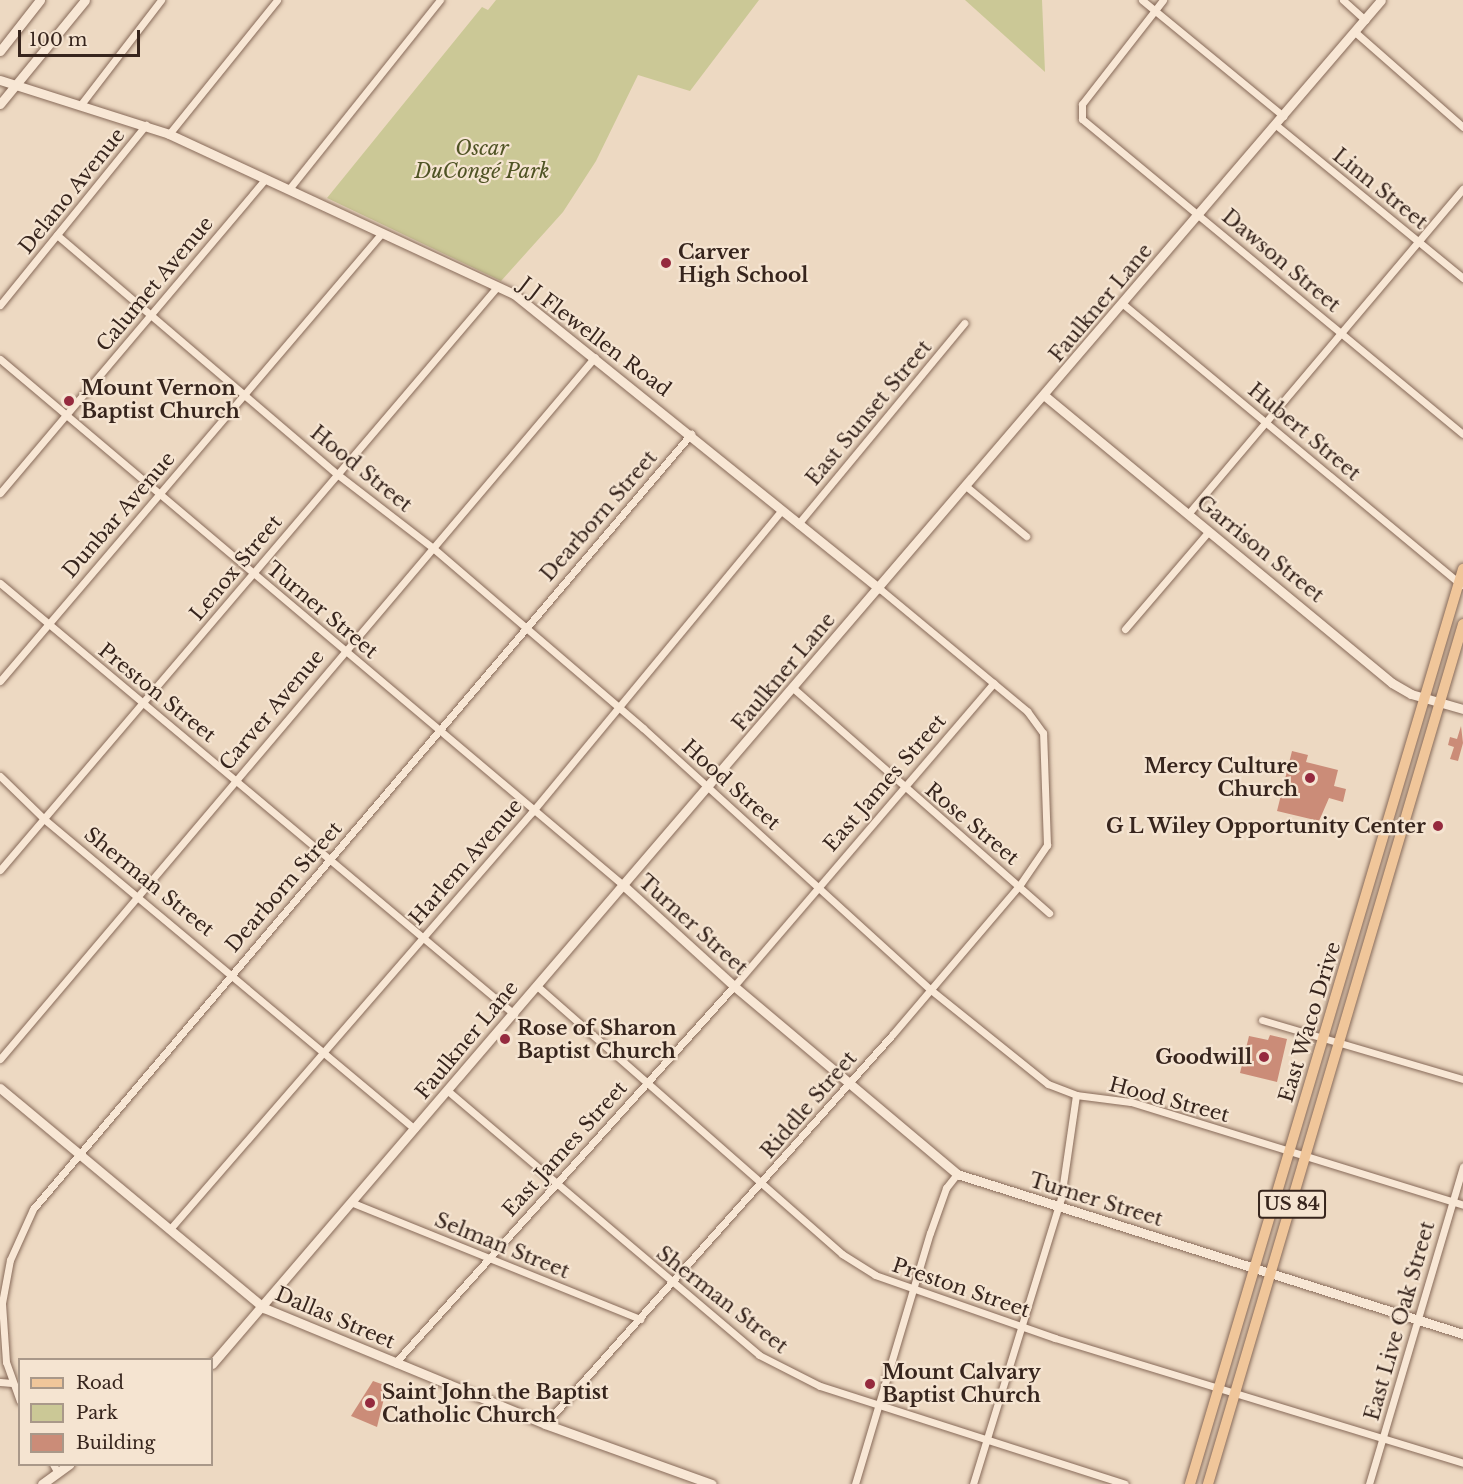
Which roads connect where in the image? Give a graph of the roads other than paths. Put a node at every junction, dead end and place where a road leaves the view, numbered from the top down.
1 (40, 0) edge
2 (85, 0) edge
3 (161, 0) edge
4 (277, 0) edge
5 (440, 0) edge
6 (1142, 0) edge
7 (1163, 0) edge
8 (1343, 0) edge
9 (1381, 0) edge
10 (1154, 11) junction
11 (1365, 20) junction
12 (1355, 32) junction
13 (0, 51) edge
14 (0, 80) edge
15 (14, 87) junction
16 (82, 103) junction
17 (0, 104) edge
18 (1283, 116) junction
19 (147, 125) junction
20 (1275, 125) junction
21 (1463, 127) edge
22 (169, 134) junction
23 (265, 179) junction
24 (289, 189) junction
25 (1463, 189) edge
26 (1200, 214) junction
27 (381, 234) junction
28 (57, 235) junction
29 (1418, 241) junction
30 (1463, 278) edge
31 (497, 287) junction
32 (1123, 304) junction
33 (0, 305) edge
34 (150, 314) junction
35 (964, 323) dead end
36 (1341, 332) junction
37 (595, 357) junction
38 (0, 359) edge
39 (247, 395) junction
40 (1045, 396) junction
41 (65, 417) junction
42 (1267, 422) junction
43 (691, 434) junction
44 (1463, 434) edge
45 (337, 474) junction
46 (967, 488) junction
47 (0, 493) edge
48 (156, 495) junction
49 (781, 511) junction
50 (1188, 514) junction
51 (798, 524) junction
52 (1209, 531) junction
53 (1026, 536) dead end
54 (434, 548) junction
55 (1463, 569) edge
56 (251, 575) junction
57 (0, 583) edge
58 (1461, 585) edge
59 (879, 588) junction
60 (47, 624) junction
61 (1463, 624) edge
62 (525, 628) junction
63 (1125, 629) dead end
64 (344, 652) junction
65 (0, 681) edge
66 (994, 683) junction
67 (793, 688) junction
68 (1427, 699) junction
69 (1441, 703) junction
70 (144, 704) junction
71 (619, 707) junction
72 (1463, 710) edge
73 (439, 732) junction
74 (0, 776) edge
75 (237, 778) junction
76 (1048, 784) joint
77 (903, 786) junction
78 (710, 787) junction
79 (532, 812) junction
80 (45, 819) junction
81 (330, 857) junction
82 (0, 870) edge
83 (623, 885) junction
84 (1019, 886) junction
85 (817, 887) junction
86 (139, 893) junction
87 (1048, 913) dead end
88 (423, 936) junction
89 (232, 972) junction
90 (537, 986) junction
91 (734, 986) junction
92 (931, 990) junction
93 (514, 1014) junction
94 (1262, 1020) dead end
95 (1324, 1037) junction
96 (1342, 1043) junction
97 (325, 1052) junction
98 (0, 1059) edge
99 (1463, 1079) edge
100 (647, 1082) junction
101 (849, 1082) junction
102 (0, 1088) edge
103 (448, 1091) junction
104 (1076, 1095) junction
105 (415, 1129) junction
106 (1290, 1152) junction
107 (79, 1155) junction
108 (1306, 1157) junction
109 (1463, 1167) edge
110 (957, 1174) junction
111 (557, 1182) junction
112 (763, 1184) junction
113 (1453, 1202) junction
114 (353, 1203) junction
115 (1463, 1205) edge
116 (1058, 1207) junction
117 (170, 1229) junction
118 (489, 1259) junction
119 (4, 1265) edge
120 (1255, 1271) junction
121 (1270, 1276) junction
122 (672, 1285) junction
123 (914, 1288) junction
124 (264, 1308) junction
125 (640, 1319) junction
126 (1418, 1320) junction
127 (1022, 1327) junction
128 (1463, 1334) edge
129 (213, 1363) edge
130 (395, 1363) junction
131 (0, 1382) edge
132 (12, 1383) junction
133 (1218, 1388) junction
134 (1235, 1393) junction
135 (18, 1396) edge
136 (879, 1404) junction
137 (545, 1424) junction
138 (1383, 1438) junction
139 (986, 1443) junction
140 (1463, 1463) edge
141 (56, 1469) edge
142 (42, 1484) edge
143 (712, 1484) edge
144 (855, 1484) edge
145 (973, 1484) edge
146 (1125, 1484) edge
147 (1190, 1484) edge
148 (1208, 1484) edge
149 (1369, 1484) edge

1 - 13 street
2 - 15 street
3 - 16 street
4 - 22 street
5 - 24 street
6 - 10 street
7 - 10 street
8 - 11 street
9 - 11 street, Faulkner Lane
10 - 18 street
10 - 26 street, Dawson Street
11 - 12 street, Faulkner Lane
12 - 18 street, Faulkner Lane
12 - 21 street
14 - 15 street, J J Flewellen Road
15 - 16 street, J J Flewellen Road
15 - 17 street
16 - 19 street, J J Flewellen Road
18 - 20 street, Faulkner Lane
19 - 22 street, J J Flewellen Road
19 - 28 street, Delano Avenue
20 - 26 street, Faulkner Lane
20 - 29 street, Linn Street
22 - 23 street, J J Flewellen Road
23 - 24 street, J J Flewellen Road
23 - 34 street, Calumet Avenue
24 - 27 street, J J Flewellen Road
25 - 29 street
26 - 32 street, Faulkner Lane
26 - 36 street, Dawson Street
27 - 31 street, J J Flewellen Road
27 - 39 street, Dunbar Avenue
28 - 33 street, Delano Avenue
28 - 34 street, Hood Street
29 - 30 street, Linn Street
29 - 36 street
31 - 37 street, J J Flewellen Road
31 - 45 street, Lenox Street
32 - 40 street, Faulkner Lane
32 - 42 street, Hubert Street
34 - 39 street, Hood Street
34 - 41 street, Calumet Avenue
35 - 51 street, East Sunset Street
36 - 42 street
36 - 44 street, Dawson Street
37 - 43 street, J J Flewellen Road
37 - 54 street, Carver Avenue
38 - 41 street, Turner Street
39 - 45 street, Hood Street
39 - 48 street, Dunbar Avenue
40 - 46 street, Faulkner Lane
40 - 50 street, Garrison Street
41 - 47 street, Calumet Avenue
41 - 48 street, Turner Street
42 - 50 street
42 - 58 street, Hubert Street
43 - 49 street, J J Flewellen Road
43 - 62 street, Dearborn Street
45 - 54 street, Hood Street
45 - 56 street, Lenox Street
46 - 53 street
46 - 59 street, Faulkner Lane
48 - 56 street, Turner Street
48 - 60 street, Dunbar Avenue
49 - 51 street, J J Flewellen Road
49 - 71 street, Harlem Avenue
50 - 52 street, Garrison Street
51 - 59 street, J J Flewellen Road
52 - 63 street
52 - 68 street, Garrison Street
54 - 62 street, Hood Street
54 - 64 street, Carver Avenue
55 - 58 main road, East Waco Drive / US 84
56 - 64 street, Turner Street
56 - 70 street, Lenox Street
57 - 60 street, Preston Street
58 - 68 main road, East Waco Drive / US 84
59 - 66 street, J J Flewellen Road
59 - 67 street, Faulkner Lane
60 - 65 street, Dunbar Avenue
60 - 70 street, Preston Street
61 - 69 main road, East Waco Drive / US 84
62 - 71 street, Hood Street
62 - 73 street, Dearborn Street
64 - 73 street, Turner Street
64 - 75 street, Carver Avenue
66 - 76 street, J J Flewellen Road
66 - 77 street, East James Street
67 - 77 street, Rose Street
67 - 78 street, Faulkner Lane
68 - 69 street, Garrison Street
68 - 95 main road, East Waco Drive / US 84
69 - 72 street, Garrison Street
69 - 96 main road, East Waco Drive / US 84
70 - 75 street, Preston Street
70 - 80 street, Lenox Street
71 - 78 street, Hood Street
71 - 79 street, Harlem Avenue
73 - 79 street, Turner Street
73 - 81 street, Dearborn Street
74 - 80 street, Sherman Street
75 - 81 street, Preston Street
75 - 86 street, Carver Avenue
76 - 84 street, Riddle Street
77 - 84 street, Rose Street
77 - 85 street, East James Street
78 - 83 street, Faulkner Lane
78 - 85 street, Hood Street
79 - 83 street, Turner Street
79 - 88 street, Harlem Avenue
80 - 82 street, Lenox Street
80 - 86 street, Sherman Street
81 - 88 street, Preston Street
81 - 89 street, Dearborn Street
83 - 90 street, Faulkner Lane
83 - 91 street, Turner Street
84 - 87 street, Rose Street
84 - 92 street, Riddle Street
85 - 91 street, East James Street
85 - 92 street, Hood Street
86 - 89 street, Sherman Street
86 - 98 street, Carver Avenue
88 - 93 street, Preston Street
88 - 97 street, Harlem Avenue
89 - 97 street, Sherman Street
89 - 107 street, Dearborn Street
90 - 93 street, Faulkner Lane
90 - 100 street, Preston Street
91 - 100 street, East James Street
91 - 101 street, Turner Street
92 - 101 street, Riddle Street
92 - 104 street, Hood Street
93 - 103 street, Faulkner Lane
94 - 95 street
95 - 96 street
95 - 106 main road, East Waco Drive / US 84
96 - 99 street
96 - 108 main road, East Waco Drive / US 84
97 - 105 street, Sherman Street
97 - 117 street, Harlem Avenue
100 - 111 street, East James Street
100 - 112 street, Preston Street
101 - 110 street, Turner Street
101 - 112 street, Riddle Street
102 - 107 street, Dallas Street
103 - 105 street, Faulkner Lane
103 - 111 street, Sherman Street
104 - 106 street, Hood Street
104 - 116 street
105 - 114 street, Faulkner Lane
106 - 108 street, Hood Street
106 - 120 main road, East Waco Drive / US 84
107 - 117 street, Dallas Street
107 - 119 street, Dearborn Street
108 - 113 street, Hood Street
108 - 121 main road, East Waco Drive / US 84
109 - 113 street, East Live Oak Street
110 - 116 street, Turner Street
110 - 123 street
111 - 118 street, East James Street
111 - 122 street, Sherman Street
112 - 122 street, Riddle Street
112 - 123 street, Preston Street
113 - 115 street, Hood Street
113 - 126 street, East Live Oak Street
114 - 118 street, Selman Street
114 - 124 street, Faulkner Lane
116 - 120 street, Turner Street
116 - 127 street
117 - 124 street, Dallas Street
118 - 125 street, Selman Street
118 - 130 street, East James Street
119 - 132 street, Dearborn Street
120 - 121 street, Turner Street
120 - 133 main road, East Waco Drive / US 84
121 - 126 street, Turner Street
121 - 134 main road, East Waco Drive / US 84
122 - 125 street, Riddle Street
122 - 136 street, Sherman Street
123 - 127 street, Preston Street
123 - 136 street
124 - 129 street, Faulkner Lane
124 - 130 street, Dallas Street
125 - 137 street, Riddle Street
126 - 128 street, Turner Street
126 - 138 street, East Live Oak Street
127 - 133 street, Preston Street
127 - 139 street
130 - 137 street, Dallas Street
131 - 132 street
132 - 135 street, Dearborn Street
133 - 134 street, Preston Street
133 - 147 main road, East Waco Drive / US 84
134 - 138 street, Preston Street
134 - 148 main road, East Waco Drive / US 84
136 - 139 street, Sherman Street
136 - 144 street
137 - 143 street, Dallas Street
138 - 140 street, Preston Street
138 - 149 street, East Live Oak Street
139 - 145 street
139 - 146 street, Sherman Street
141 - 142 street

